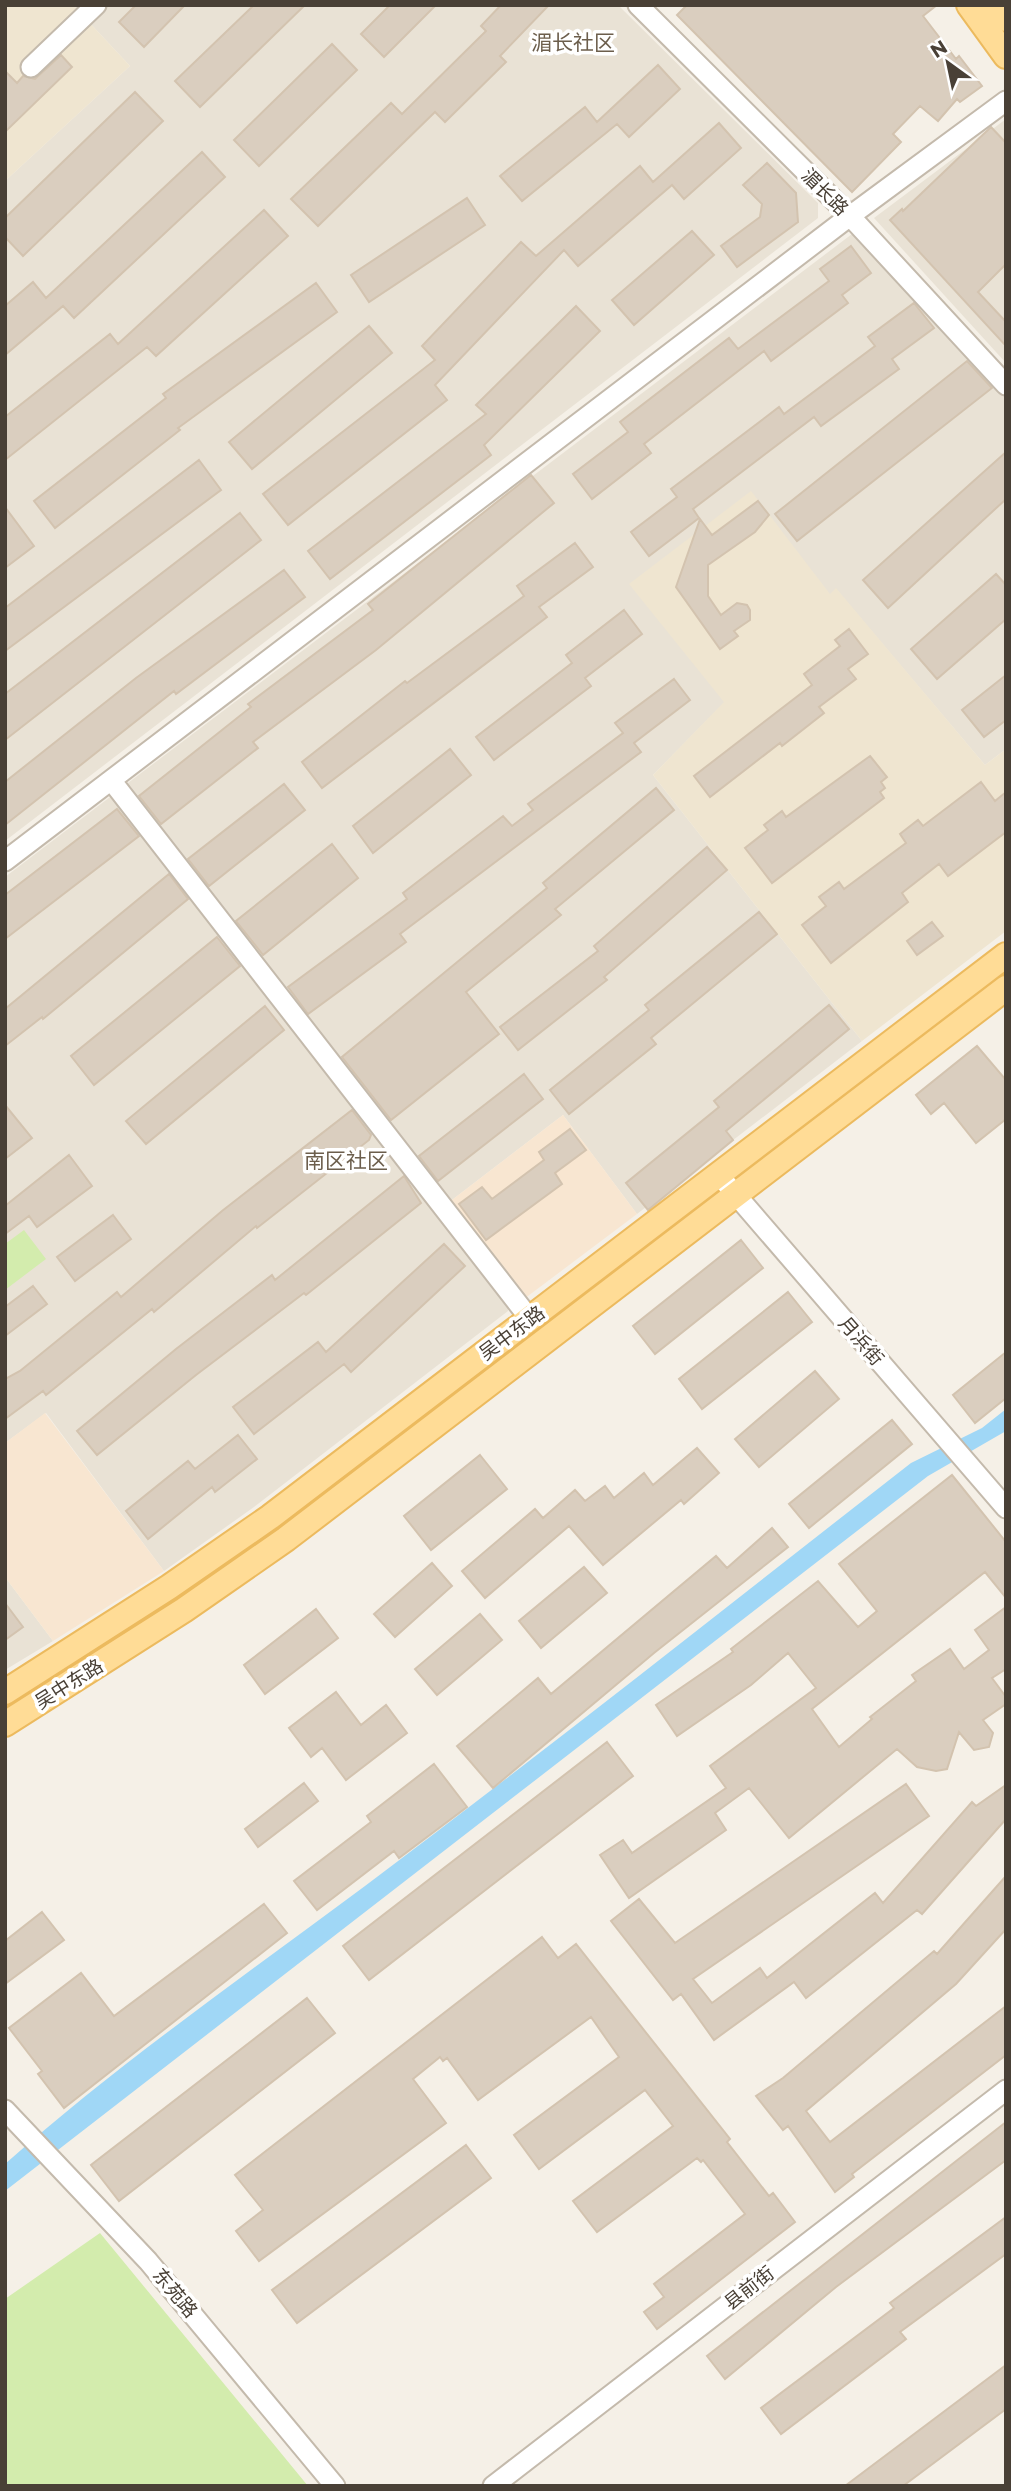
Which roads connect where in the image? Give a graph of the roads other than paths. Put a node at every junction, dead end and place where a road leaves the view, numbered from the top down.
1 (96, 5) edge
2 (638, 5) edge
3 (969, 5) edge
4 (996, 5) edge
5 (1006, 19) edge
6 (1006, 56) edge
7 (31, 67) dead end
8 (1006, 101) edge
9 (849, 216) junction
10 (1006, 385) edge
11 (111, 780) junction
12 (5, 861) edge
13 (1006, 955) edge
14 (1006, 988) edge
15 (718, 1174) junction
16 (734, 1195) junction
17 (530, 1319) junction
18 (1006, 1508) edge
19 (5, 1692) edge
20 (5, 1724) edge
21 (1006, 2090) edge
22 (5, 2110) edge
23 (335, 2486) edge
24 (493, 2486) edge

1 - 7 street
2 - 9 street, 湄长路
3 - 6 main road
4 - 5 main road
8 - 9 street
9 - 10 street, 湄长路
9 - 11 street
11 - 12 street
11 - 17 street
13 - 15 main road, 吴中东路
14 - 16 main road, 吴中东路
15 - 16 street, 月浜街
15 - 17 main road, 吴中东路
16 - 18 street, 月浜街
16 - 20 main road, 吴中东路
17 - 19 main road, 吴中东路
21 - 24 street, 县前街
22 - 23 street, 东苑路

